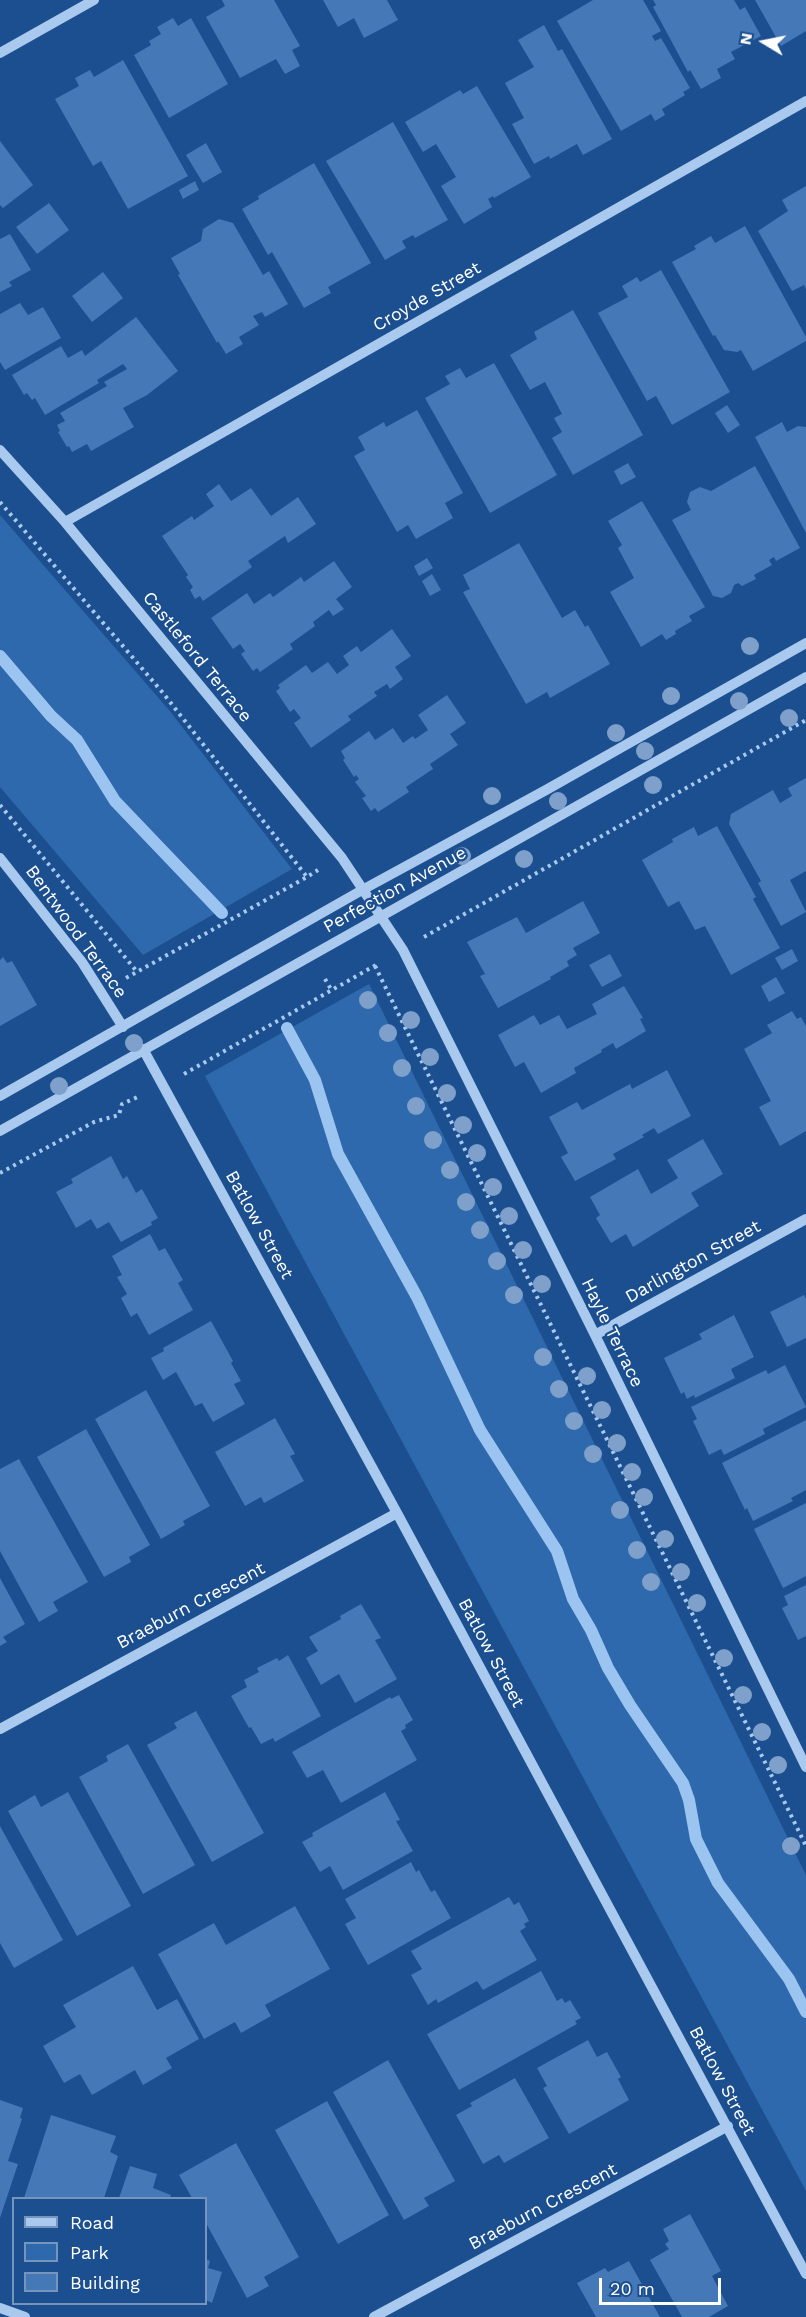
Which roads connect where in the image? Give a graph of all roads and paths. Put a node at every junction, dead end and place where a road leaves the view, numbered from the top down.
1 (94, 0) edge
2 (0, 53) edge
3 (806, 101) edge
4 (0, 450) edge
5 (0, 502) edge
6 (65, 522) junction
7 (806, 643) edge
8 (806, 677) edge
9 (806, 720) edge
10 (0, 805) edge
11 (0, 858) edge
12 (319, 870) dead end
13 (307, 877) junction
14 (363, 889) junction
15 (382, 917) junction
16 (422, 938) dead end
17 (386, 960) dead end
18 (375, 966) junction
19 (138, 973) junction
20 (126, 978) dead end
21 (123, 1027) junction
22 (143, 1049) junction
23 (194, 1069) dead end
24 (0, 1096) edge
25 (122, 1104) dead end
26 (0, 1131) edge
27 (0, 1173) edge
28 (806, 1219) edge
29 (596, 1335) junction
30 (397, 1513) junction
31 (0, 1729) edge
32 (806, 1767) edge
33 (806, 1846) edge
34 (728, 2126) junction
35 (806, 2274) edge
36 (0, 2308) edge
37 (26, 2317) edge
38 (374, 2317) edge

1 - 2 street
3 - 6 street, Croyde Street
4 - 6 street, Castleford Terrace
5 - 13 path
6 - 14 street, Castleford Terrace
7 - 14 street, Perfection Avenue
8 - 15 street, Perfection Avenue
9 - 16 path
10 - 19 path
11 - 21 street, Bentwood Terrace
12 - 13 path
13 - 19 path
14 - 15 street, Castleford Terrace
14 - 21 street, Perfection Avenue
15 - 22 street, Perfection Avenue
15 - 29 street, Hayle Terrace
17 - 18 path
18 - 23 path
18 - 33 path
19 - 20 path
21 - 24 street, Perfection Avenue
22 - 26 street, Perfection Avenue
22 - 30 street, Batlow Street
25 - 27 path
28 - 29 street, Darlington Street
29 - 32 street, Hayle Terrace
30 - 31 street, Braeburn Crescent
30 - 34 street, Batlow Street
34 - 35 street, Batlow Street
34 - 38 street, Braeburn Crescent
36 - 37 street

